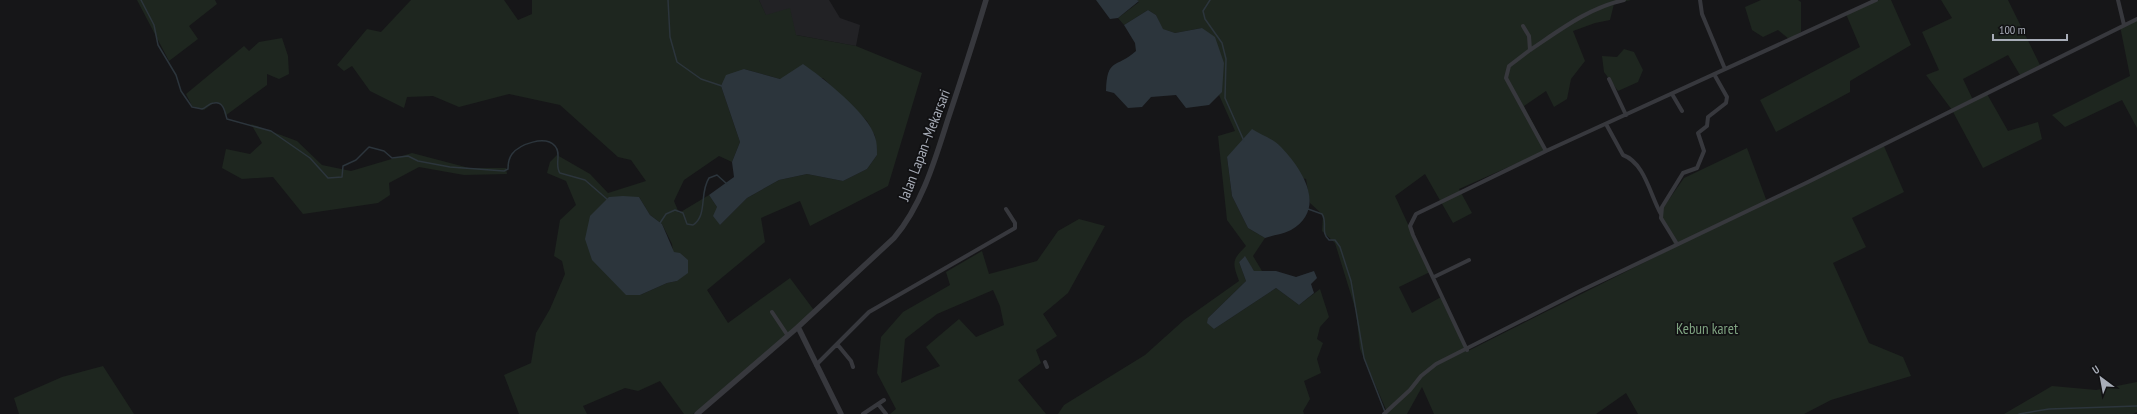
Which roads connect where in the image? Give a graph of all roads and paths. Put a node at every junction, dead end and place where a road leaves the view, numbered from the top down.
1 (986, 0) edge
2 (1624, 0) edge
3 (1700, 0) edge
4 (1876, 0) edge
5 (2118, 0) edge
6 (2137, 19) edge
7 (2124, 25) junction
8 (1524, 26) dead end
9 (1530, 50) junction
10 (1725, 69) junction
11 (1714, 74) junction
12 (1609, 79) dead end
13 (1672, 94) junction
14 (1682, 111) dead end
15 (1626, 115) junction
16 (1606, 124) junction
17 (1546, 151) junction
18 (1006, 210) dead end
19 (1662, 214) junction
20 (1677, 244) junction
21 (1469, 260) dead end
22 (1434, 277) junction
23 (772, 312) dead end
24 (798, 326) junction
25 (788, 336) junction
26 (837, 344) junction
27 (1467, 350) junction
28 (816, 365) junction
29 (853, 367) dead end
30 (884, 400) dead end
31 (878, 404) junction
32 (1386, 413) edge
33 (697, 414) edge
34 (841, 414) edge
35 (863, 414) edge
36 (886, 414) edge

1 - 24 street, Jalan Lapan–Mekarsari
2 - 9 street
3 - 10 street
4 - 10 street
5 - 7 street
6 - 7 street
7 - 20 street
8 - 9 street
9 - 17 street
10 - 11 street
11 - 13 street
11 - 19 street
12 - 15 street
13 - 14 street
13 - 15 street
15 - 16 street
16 - 17 street
16 - 19 street
17 - 22 street
18 - 26 street
19 - 20 street
20 - 27 street
21 - 22 street
22 - 27 street
23 - 25 street
24 - 25 street, Jalan Lapan–Mekarsari
24 - 28 street
25 - 33 street, Jalan Lapan–Mekarsari
26 - 28 street
26 - 29 street
27 - 32 street
28 - 34 street
30 - 31 street
31 - 35 street
31 - 36 street

